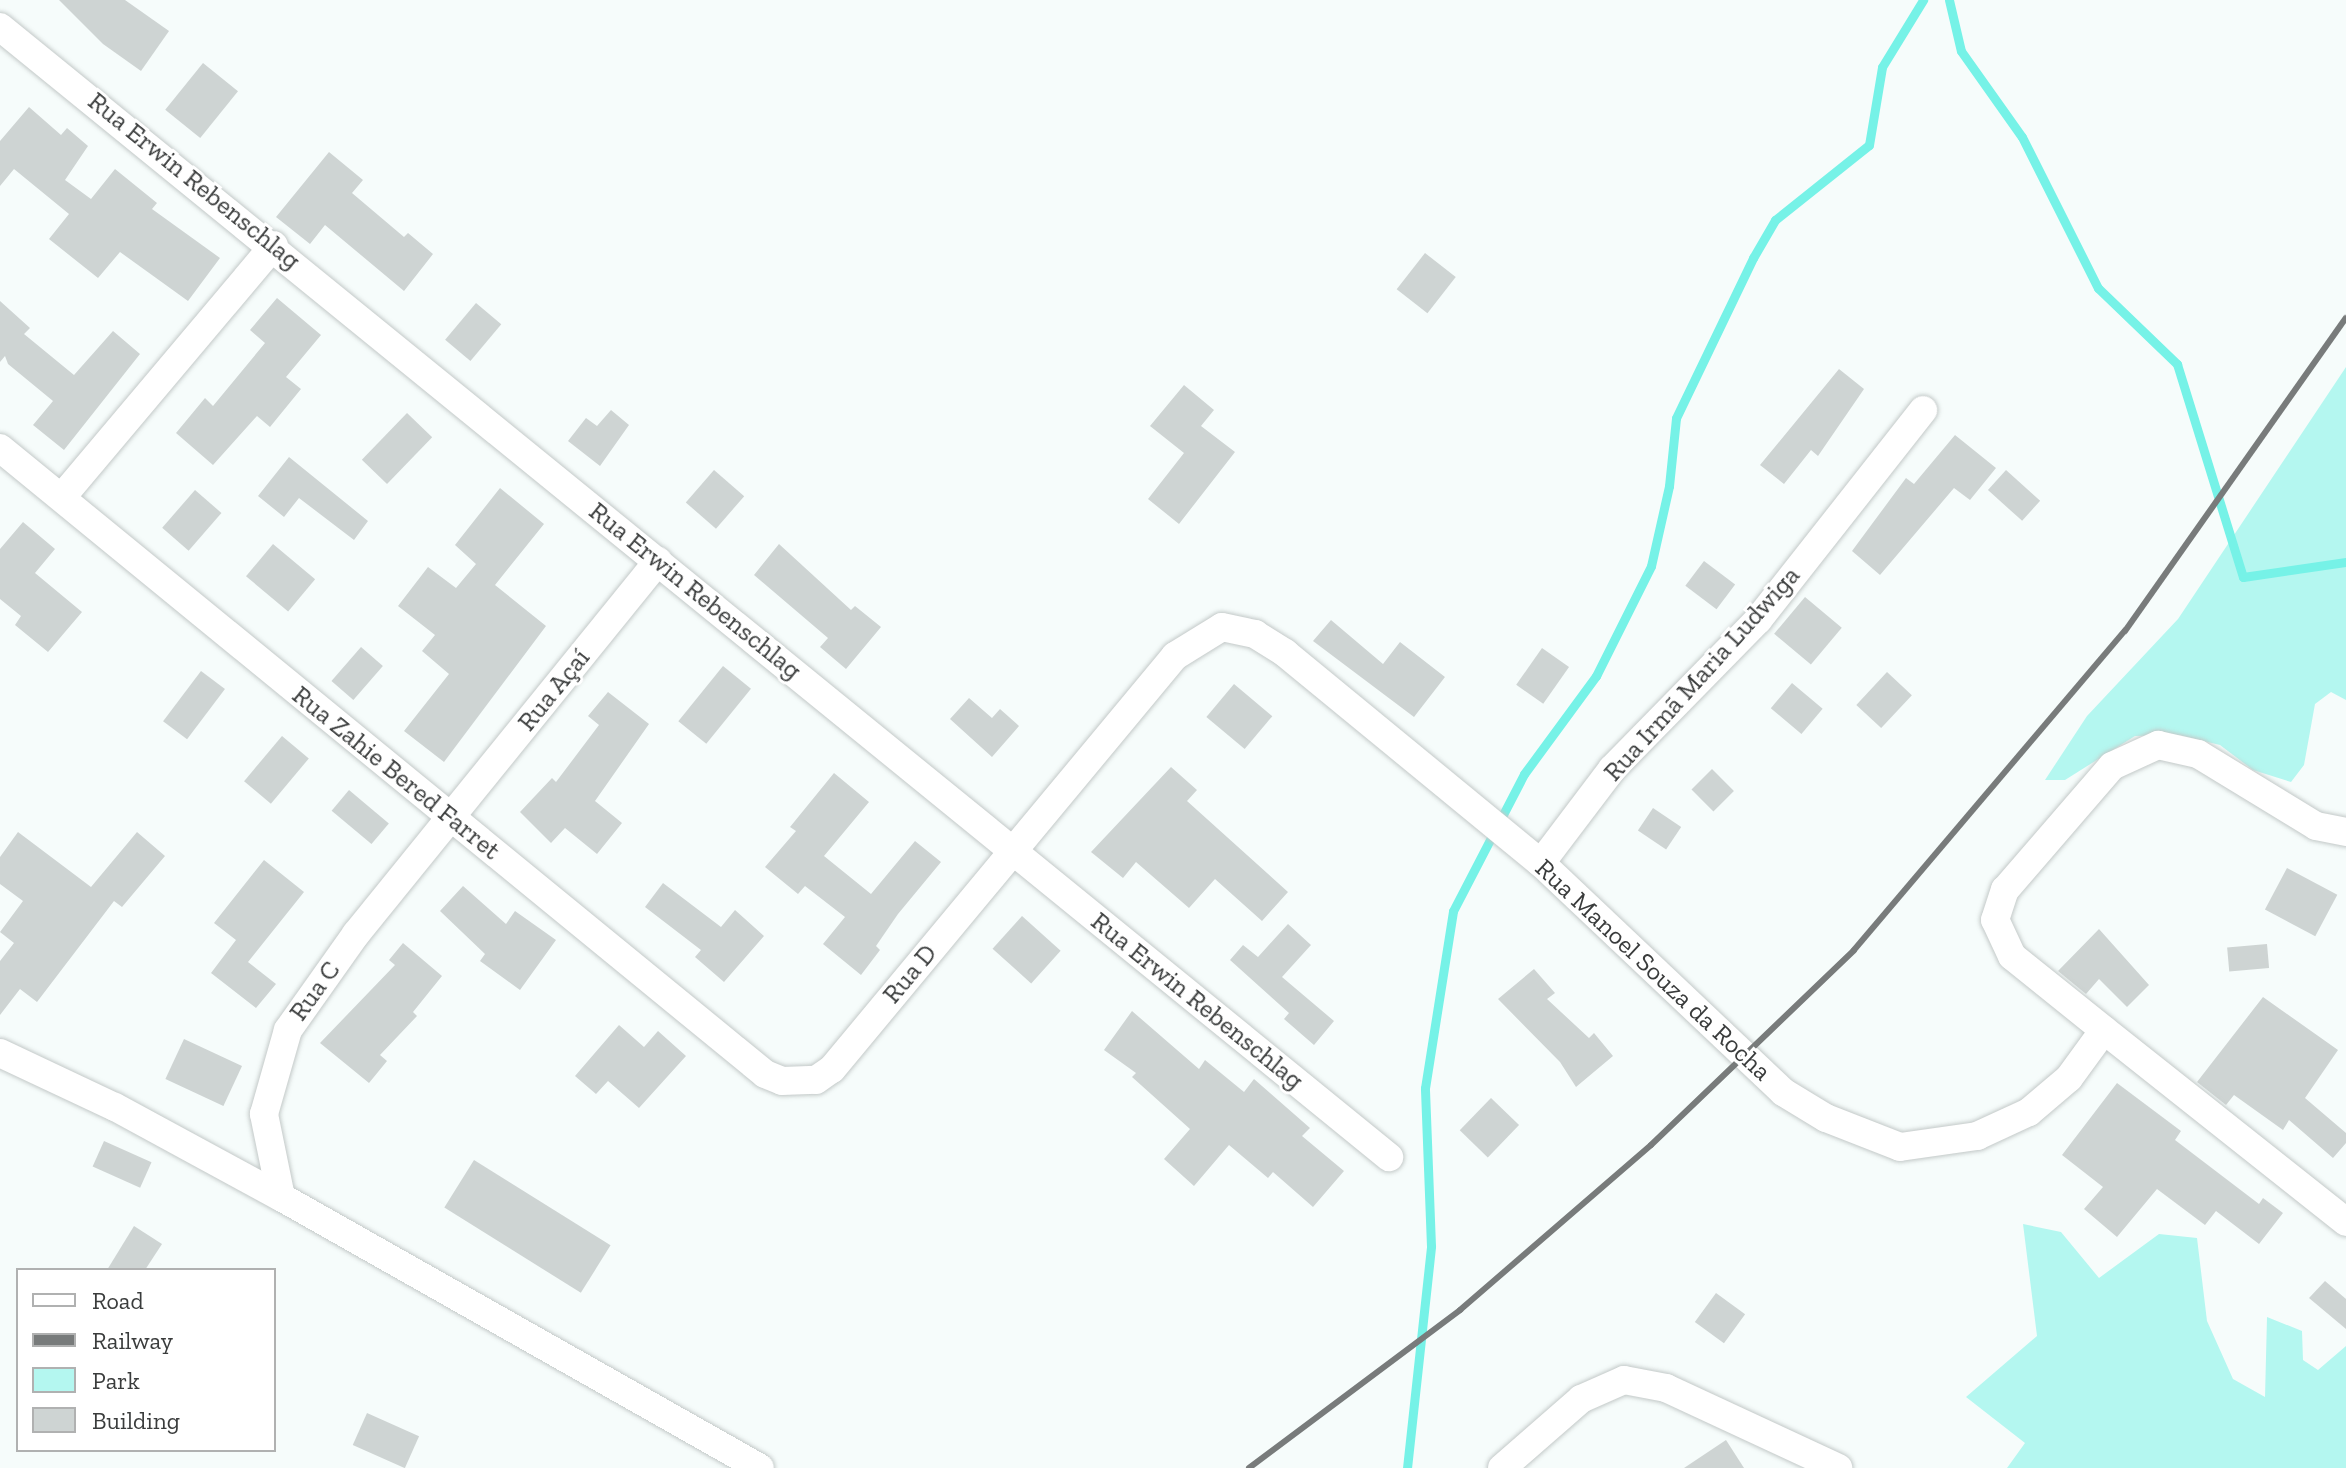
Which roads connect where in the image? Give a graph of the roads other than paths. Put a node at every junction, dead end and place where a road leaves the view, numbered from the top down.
1 (0, 27) edge
2 (274, 245) junction
3 (1923, 410) dead end
4 (0, 448) edge
5 (62, 497) junction
6 (658, 561) junction
7 (450, 818) junction
8 (2346, 832) edge
9 (1013, 850) junction
10 (1541, 863) junction
11 (2104, 1030) junction
12 (0, 1053) edge
13 (799, 1084) joint
14 (1389, 1157) dead end
15 (281, 1197) junction
16 (2346, 1222) edge
17 (760, 1468) edge
18 (1502, 1468) edge
19 (1838, 1468) edge

1 - 2 street, Rua Erwin Rebenschlag
2 - 5 street
2 - 6 street, Rua Erwin Rebenschlag
3 - 10 street, Rua Irmã Maria Ludwiga
4 - 5 street, Rua Zahie Bered Farret
5 - 7 street, Rua Zahie Bered Farret
6 - 7 street, Rua Açaí
6 - 9 street, Rua Erwin Rebenschlag
7 - 13 street, Rua Zahie Bered Farret
7 - 15 street, Rua C
8 - 11 street
9 - 10 street, Rua Manoel Souza da Rocha
9 - 13 street, Rua D
9 - 14 street, Rua Erwin Rebenschlag
10 - 11 street, Rua Manoel Souza da Rocha
11 - 16 street
12 - 15 street
15 - 17 street
18 - 19 street

